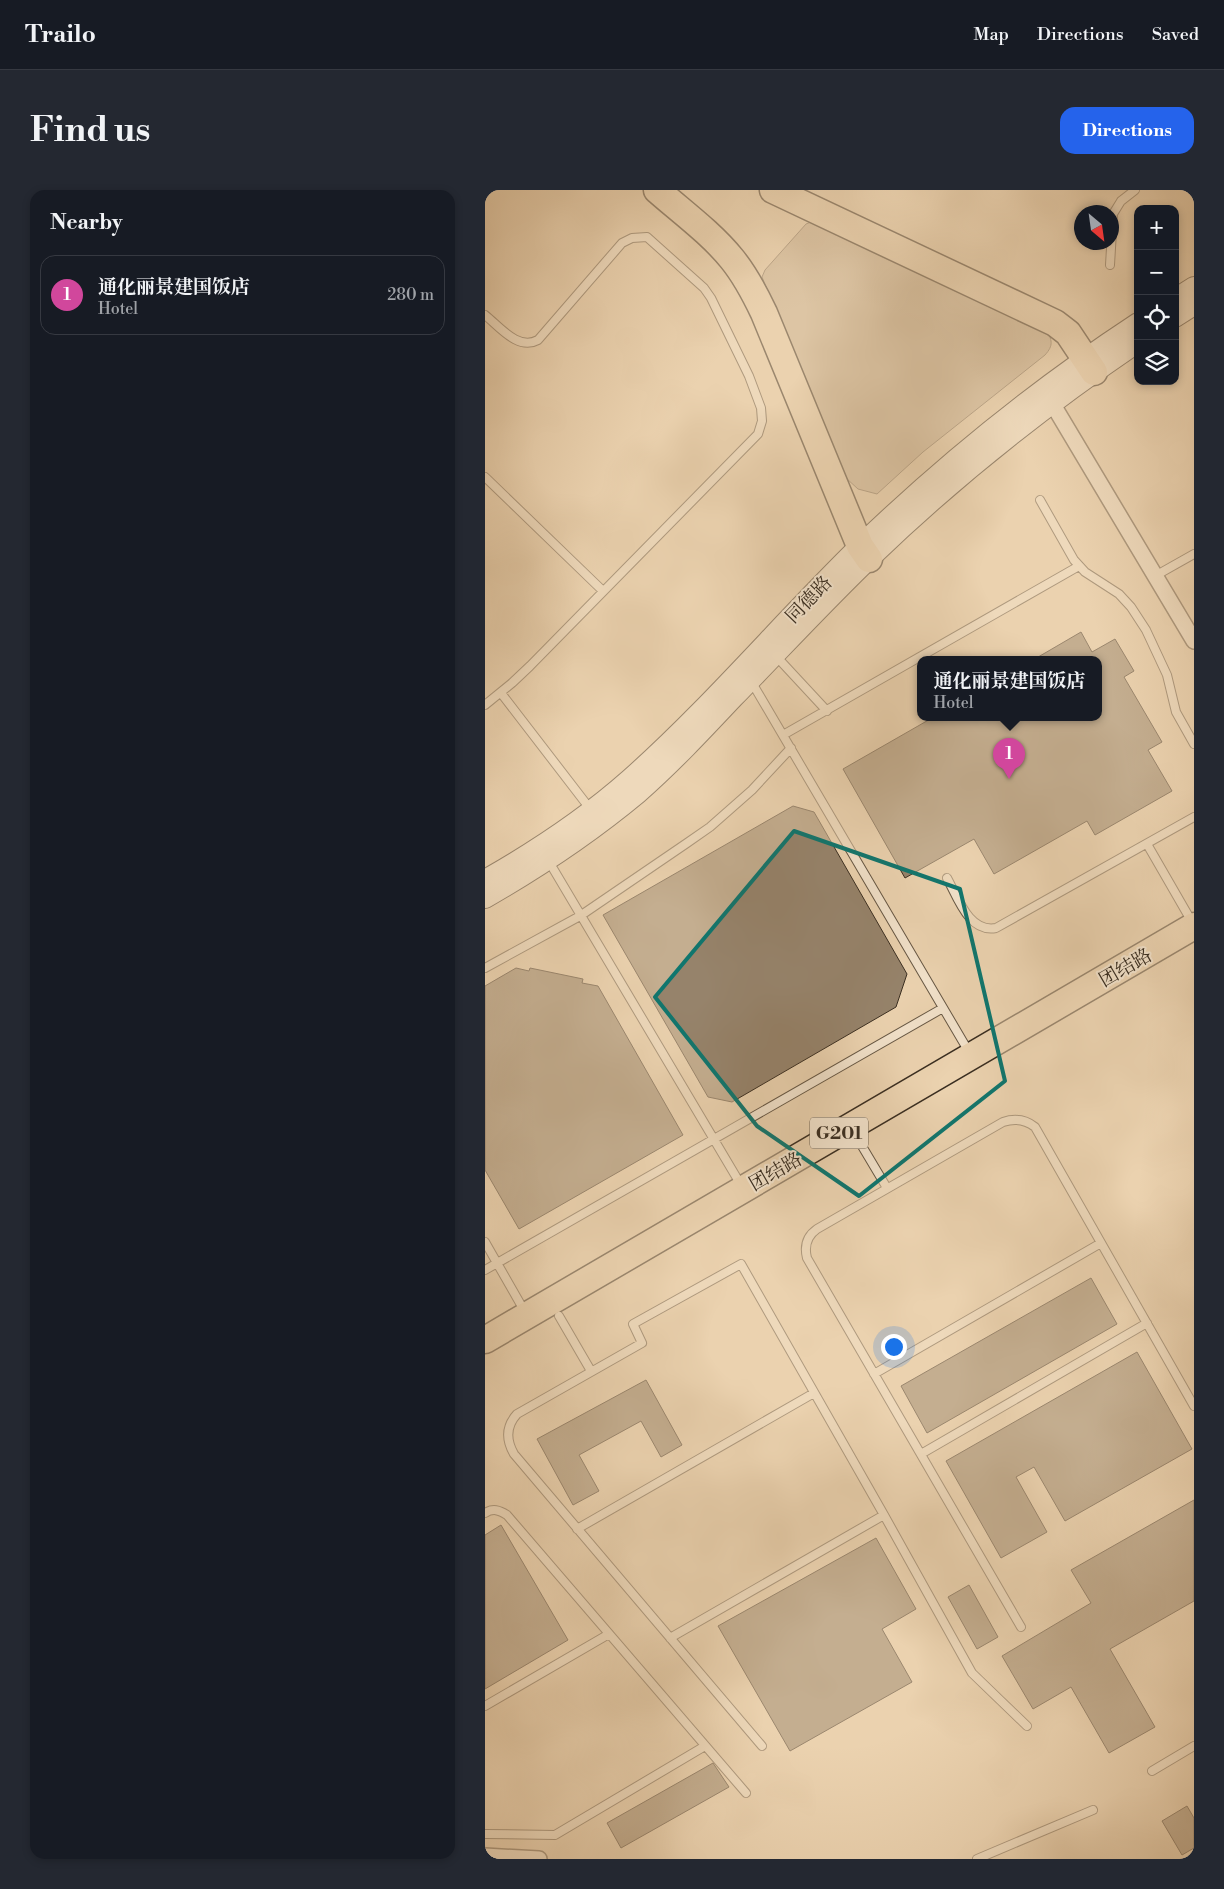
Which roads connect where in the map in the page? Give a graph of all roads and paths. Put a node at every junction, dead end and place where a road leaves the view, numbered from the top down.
1 (657, 190) edge
2 (773, 190) edge
3 (1135, 190) edge
4 (1110, 265) dead end
5 (1194, 287) edge
6 (1179, 296) edge
7 (1194, 305) edge
8 (1179, 314) edge
9 (485, 315) edge
10 (1134, 327) edge
11 (1134, 344) edge
12 (1090, 366) junction
13 (1052, 403) junction
14 (485, 477) edge
15 (1040, 500) dead end
16 (865, 553) junction
17 (1194, 554) edge
18 (1079, 566) junction
19 (1155, 576) junction
20 (603, 591) junction
21 (1194, 641) edge
22 (775, 655) junction
23 (923, 656) edge
24 (917, 659) edge
25 (751, 680) junction
26 (501, 693) junction
27 (485, 705) edge
28 (827, 711) junction
29 (783, 736) junction
30 (1194, 744) edge
31 (791, 748) junction
32 (591, 810) junction
33 (1194, 817) edge
34 (1147, 844) junction
35 (548, 860) junction
36 (947, 878) dead end
37 (485, 880) edge
38 (485, 898) edge
39 (581, 916) junction
40 (1194, 926) edge
41 (1194, 946) edge
42 (485, 968) edge
43 (943, 1008) junction
44 (971, 1056) junction
45 (713, 1139) junction
46 (859, 1141) junction
47 (887, 1188) junction
48 (743, 1189) junction
49 (485, 1242) edge
50 (1101, 1242) junction
51 (497, 1263) junction
52 (485, 1270) edge
53 (527, 1316) junction
54 (559, 1316) junction
55 (1147, 1323) junction
56 (485, 1340) edge
57 (485, 1359) edge
58 (591, 1372) junction
59 (874, 1374) junction
60 (814, 1393) junction
61 (1194, 1406) edge
62 (921, 1454) junction
63 (485, 1513) edge
64 (884, 1515) junction
65 (577, 1529) junction
66 (1021, 1627) dead end
67 (609, 1634) junction
68 (670, 1638) junction
69 (485, 1706) edge
70 (1027, 1726) dead end
71 (705, 1746) junction
72 (762, 1746) dead end
73 (1194, 1746) edge
74 (1152, 1771) dead end
75 (746, 1793) dead end
76 (1093, 1810) dead end
77 (485, 1834) edge
78 (485, 1856) edge
79 (539, 1859) edge
80 (977, 1859) edge

1 - 16 highway
2 - 12 highway
3 - 4 lane
5 - 6 main road
7 - 8 main road
9 - 20 lane
10 - 12 main road, 同德路
11 - 12 main road, 同德路
12 - 13 main road, 同德路
12 - 16 main road, 同德路
13 - 16 main road, 同德路
13 - 19 street
14 - 20 lane
15 - 18 lane
16 - 22 main road, 同德路
16 - 32 main road, 同德路
17 - 19 lane
18 - 23 lane
18 - 30 lane
19 - 21 street
20 - 26 lane
22 - 25 main road, 同德路
22 - 28 lane
24 - 28 lane
25 - 29 lane
25 - 35 main road, 同德路
26 - 27 lane
26 - 32 lane
28 - 29 lane
29 - 31 lane
31 - 39 lane
31 - 43 lane
32 - 37 main road, 同德路
33 - 34 lane
34 - 36 lane
34 - 40 lane
35 - 38 main road, 同德路
35 - 39 lane
39 - 42 lane
39 - 45 lane
40 - 44 highway, 团结路 / G201
41 - 46 highway, 团结路 / G201
43 - 44 lane
43 - 45 lane
44 - 48 highway, 团结路 / G201
45 - 48 lane
45 - 51 lane
46 - 47 lane
46 - 54 highway, 团结路 / G201
47 - 50 lane
47 - 59 lane
48 - 53 highway, 团结路 / G201
49 - 51 lane
50 - 55 lane
50 - 59 lane
51 - 52 lane
51 - 53 lane
53 - 56 highway, 团结路 / G201
54 - 57 highway, 团结路 / G201
54 - 58 lane
55 - 61 lane
55 - 62 lane
58 - 60 lane
58 - 65 lane
59 - 62 lane
60 - 64 lane
60 - 65 lane
62 - 66 lane
63 - 67 lane
64 - 68 lane
64 - 70 lane
65 - 68 lane
67 - 69 lane
67 - 71 lane
68 - 72 lane
71 - 75 lane
71 - 77 lane
73 - 74 lane
76 - 80 lane
78 - 79 street

